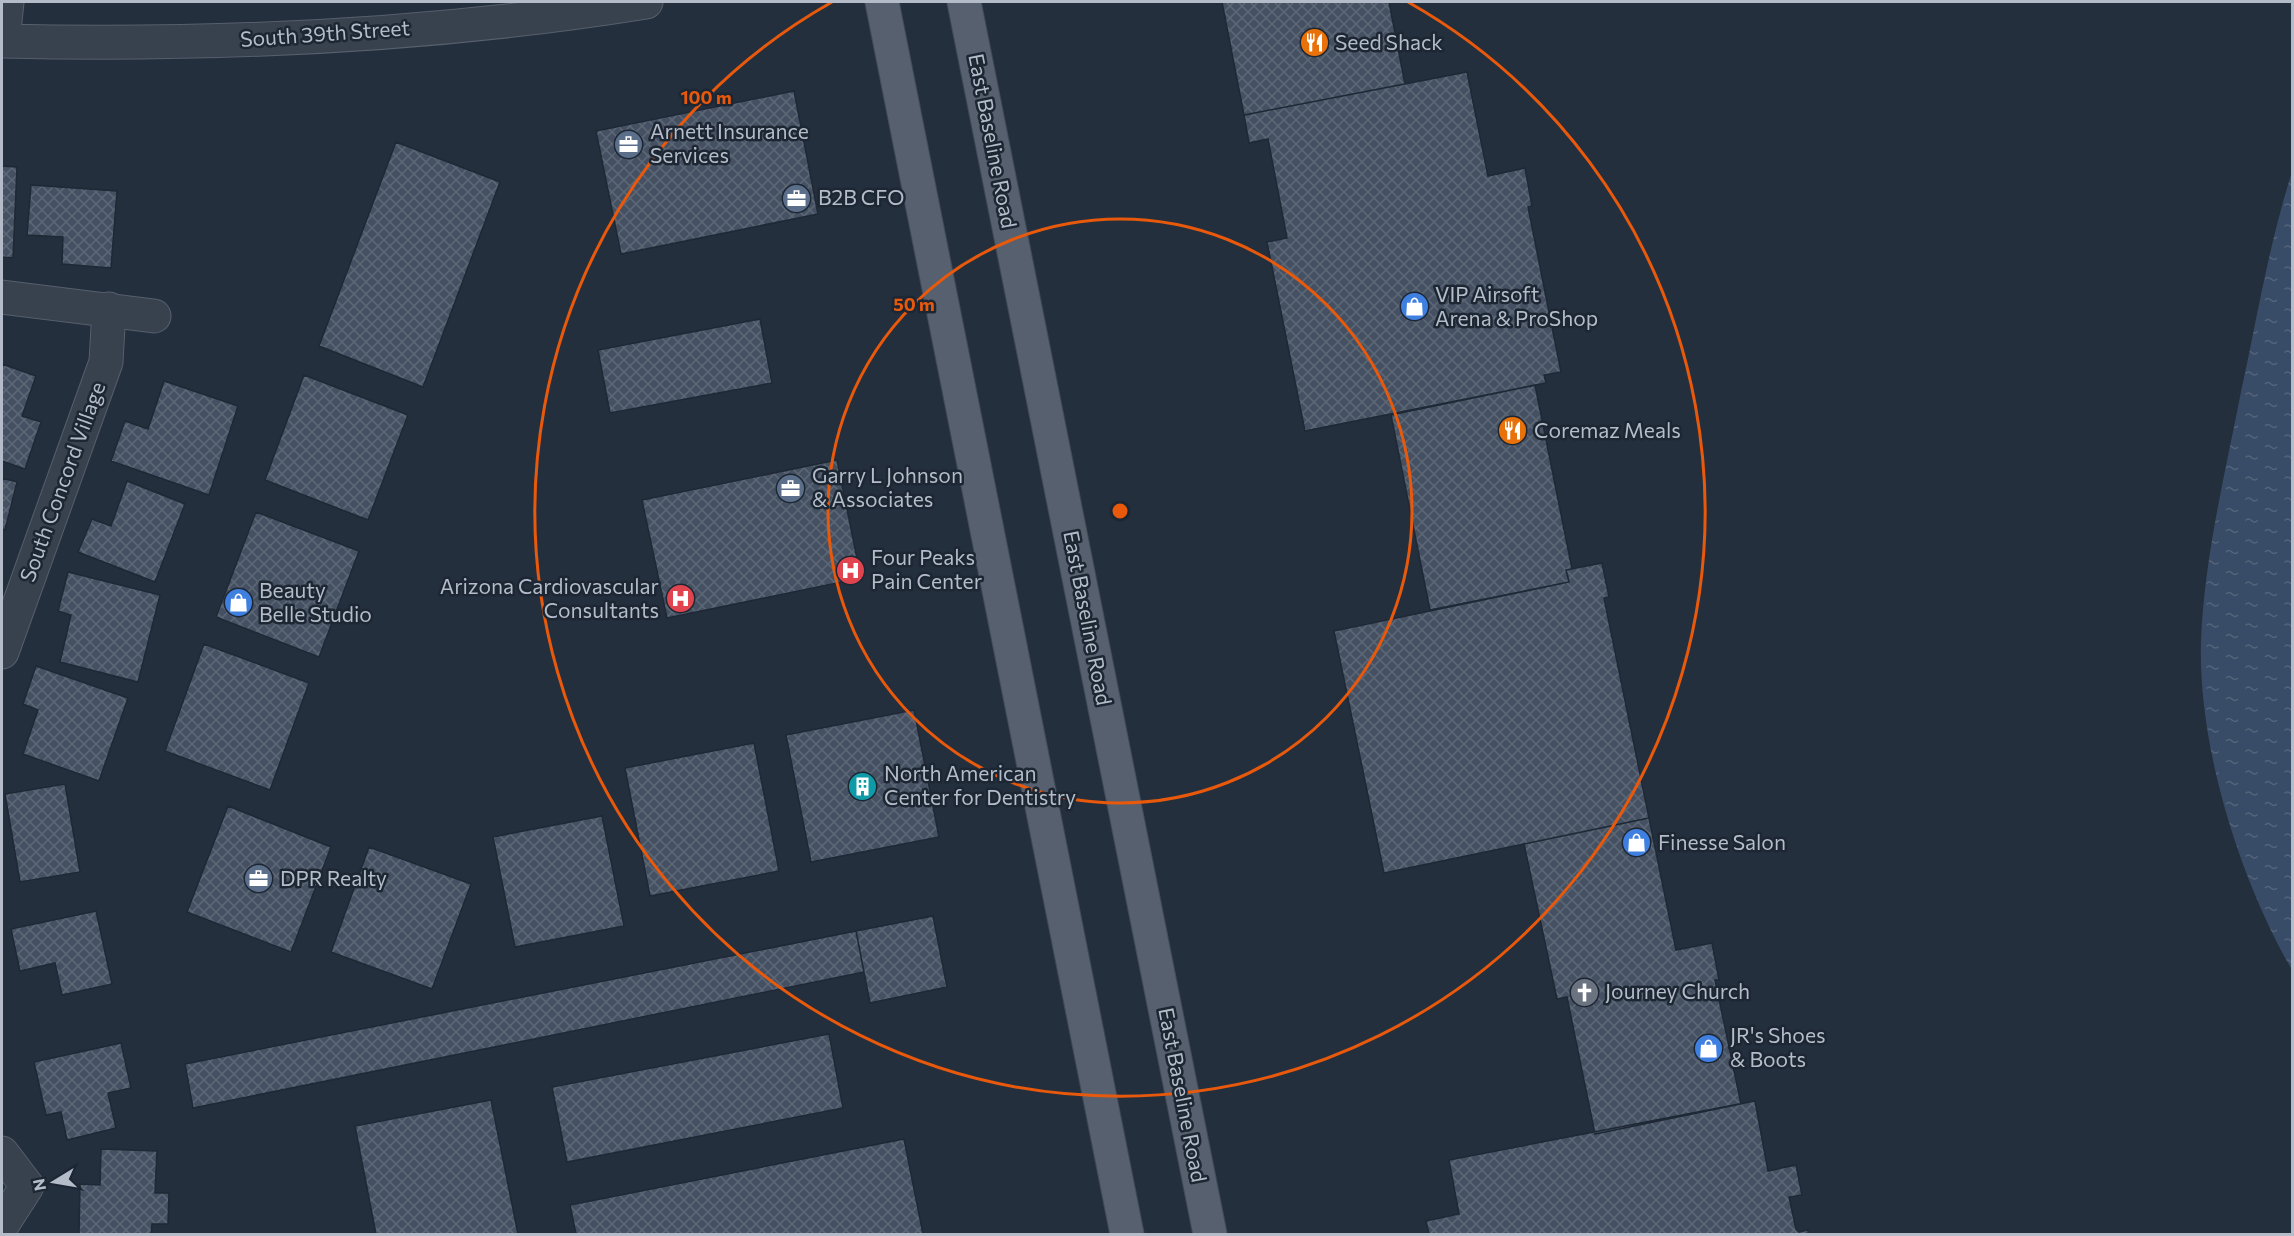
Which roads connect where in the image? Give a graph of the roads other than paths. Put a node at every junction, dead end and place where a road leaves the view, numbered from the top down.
1 (7, 2) edge
2 (646, 2) edge
3 (882, 2) edge
4 (964, 2) edge
5 (2, 41) edge
6 (2, 297) edge
7 (109, 309) junction
8 (154, 316) dead end
9 (2, 652) edge
10 (2, 1153) edge
11 (2, 1225) edge
12 (1127, 1234) edge
13 (1210, 1234) edge

1 - 5 street
2 - 5 street, South 39th Street
3 - 12 main road
4 - 13 main road, East Baseline Road
6 - 7 street
7 - 8 street
7 - 9 street, South Concord Village
10 - 11 street

